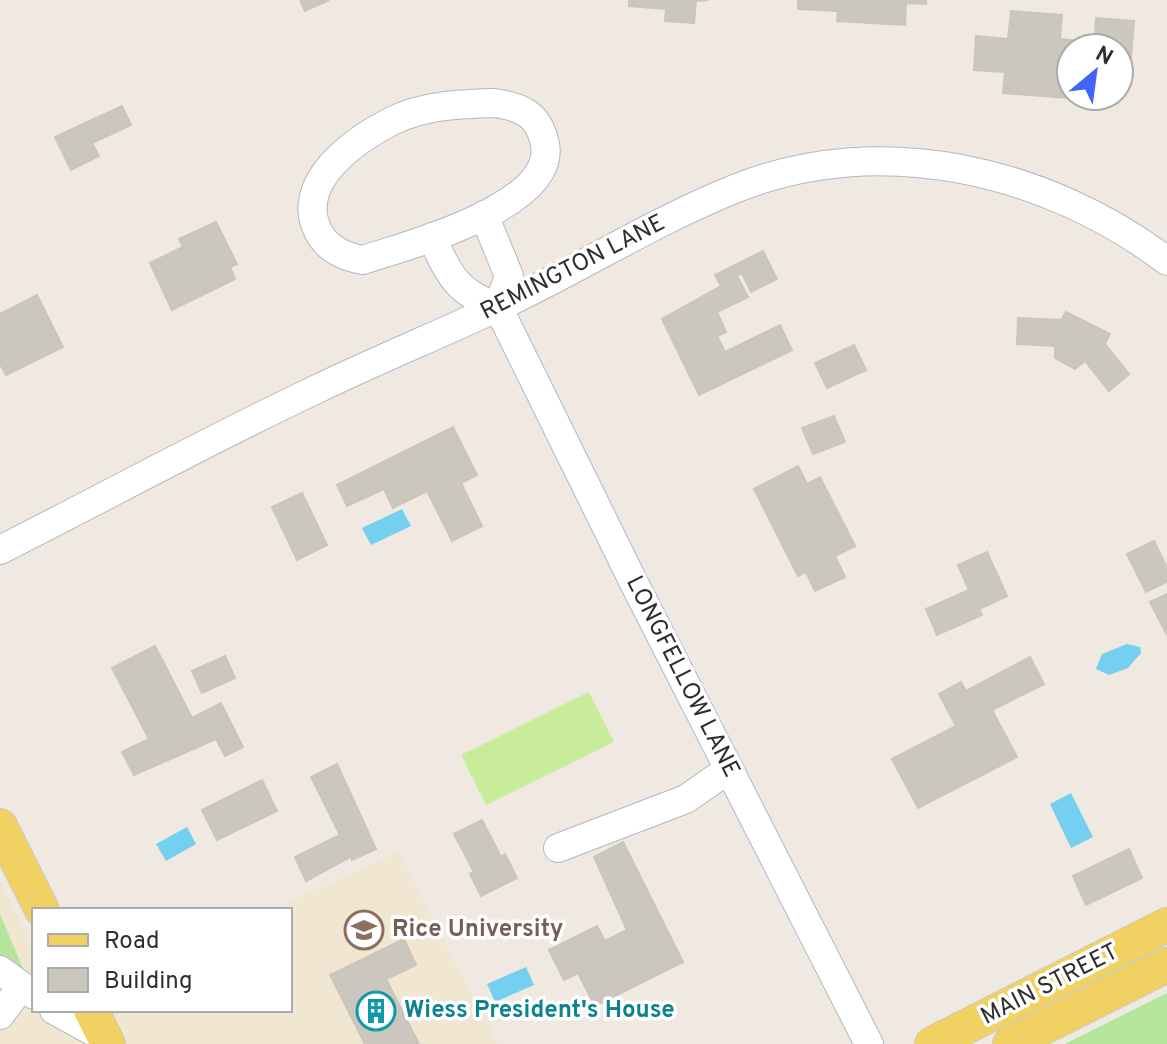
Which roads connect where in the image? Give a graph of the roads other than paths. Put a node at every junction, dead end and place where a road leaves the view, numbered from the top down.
1 (484, 215) junction
2 (432, 237) junction
3 (1167, 261) edge
4 (498, 307) junction
5 (0, 550) edge
6 (729, 769) junction
7 (0, 826) edge
8 (558, 848) dead end
9 (41, 908) edge
10 (1167, 925) edge
11 (1167, 965) edge
12 (19, 984) edge
13 (61, 1012) edge
14 (0, 1015) edge
15 (103, 1024) edge
16 (869, 1044) edge
17 (932, 1044) edge
18 (1010, 1044) edge

1 - 2 street
1 - 2 street
1 - 4 street
2 - 4 street
3 - 4 street, REMINGTON LANE
4 - 5 street, REMINGTON LANE
4 - 6 street, LONGFELLOW LANE
6 - 8 street
6 - 16 street, LONGFELLOW LANE
7 - 9 main road
10 - 17 main road, MAIN STREET
11 - 18 main road, MAIN STREET
12 - 14 street
13 - 15 street

